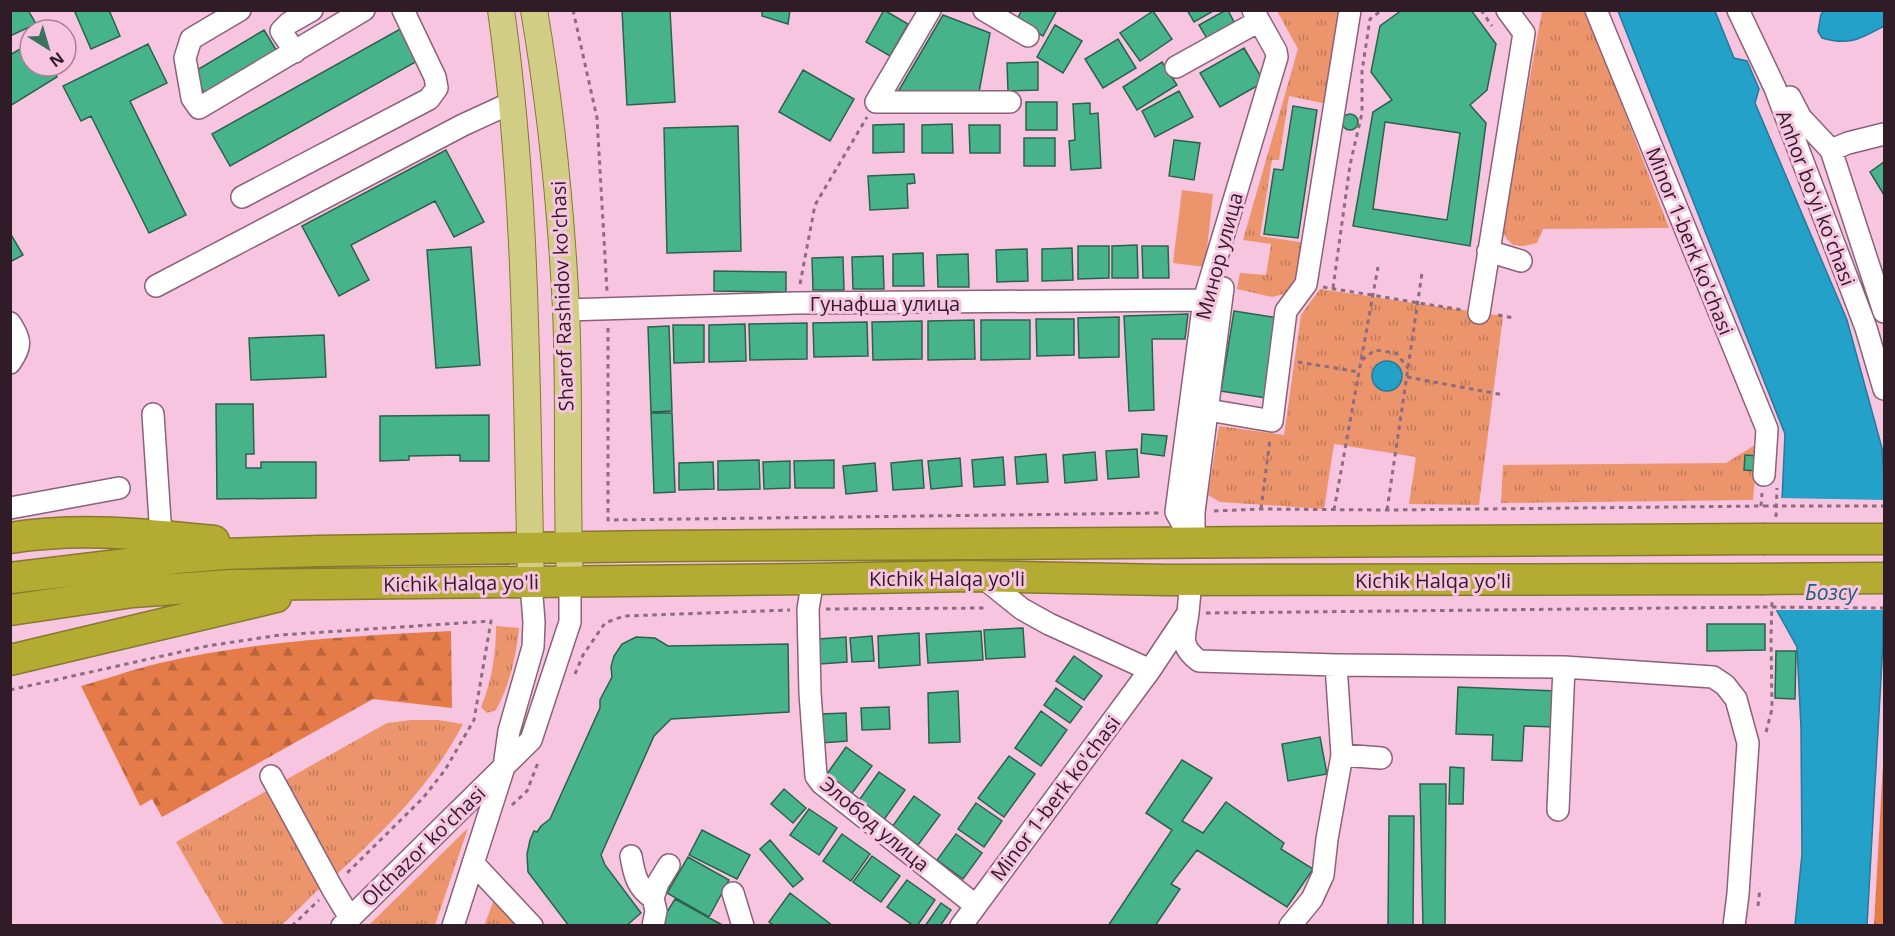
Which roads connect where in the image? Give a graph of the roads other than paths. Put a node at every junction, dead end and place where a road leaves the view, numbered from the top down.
1 (240, 10) edge
2 (312, 10) edge
3 (364, 10) edge
4 (403, 10) edge
5 (501, 10) edge
6 (534, 10) edge
7 (930, 10) edge
8 (984, 10) edge
9 (1350, 10) edge
10 (1596, 10) edge
11 (1738, 10) edge
12 (1754, 10) edge
13 (1510, 12) edge
14 (1256, 16) edge
15 (1028, 36) dead end
16 (295, 52) junction
17 (1176, 67) dead end
18 (513, 102) junction
19 (1010, 102) dead end
20 (1884, 134) edge
21 (1831, 150) junction
22 (242, 197) dead end
23 (1488, 251) junction
24 (1521, 261) dead end
25 (156, 286) dead end
26 (1223, 288) dead end
27 (1204, 300) junction
28 (566, 310) junction
29 (1479, 312) road end
30 (1884, 312) edge
31 (10, 323) edge
32 (10, 363) edge
33 (1884, 389) edge
34 (1208, 410) junction
35 (153, 414) dead end
36 (1764, 475) road end
37 (119, 488) dead end
38 (10, 508) edge
39 (161, 536) junction
40 (10, 538) edge
41 (1884, 539) edge
42 (1321, 541) junction
43 (1194, 544) junction
44 (568, 547) junction
45 (530, 548) junction
46 (319, 551) junction
47 (981, 576) junction
48 (132, 577) junction
49 (10, 578) edge
50 (1884, 578) edge
51 (813, 579) junction
52 (1191, 580) junction
53 (1322, 580) junction
54 (570, 582) junction
55 (531, 583) junction
56 (329, 585) junction
57 (10, 610) edge
58 (1188, 614) junction
59 (10, 660) edge
60 (1336, 665) junction
61 (1564, 666) junction
62 (1150, 670) junction
63 (1342, 755) junction
64 (1382, 758) dead end
65 (504, 767) junction
66 (271, 776) dead end
67 (1558, 810) dead end
68 (631, 856) dead end
69 (473, 863) junction
70 (669, 866) dead end
71 (733, 893) dead end
72 (653, 898) junction
73 (975, 905) junction
74 (346, 922) edge
75 (453, 926) edge
76 (532, 926) edge
77 (653, 926) edge
78 (742, 926) edge
79 (961, 926) edge
80 (1290, 926) edge
81 (1734, 926) edge

1 - 16 street
2 - 16 street
3 - 16 street
4 - 22 street
5 - 18 main road, Sharof Rashidov ko'chasi
6 - 28 main road, Sharof Rashidov ko'chasi
7 - 19 street
8 - 15 street
9 - 34 street
10 - 36 street, Minor 1-berk ko'chasi
11 - 33 street, Anhor boʻyi koʻchasi
12 - 21 street
13 - 23 street
14 - 17 street
14 - 27 street, Минор улица
18 - 25 street
18 - 45 main road, Sharof Rashidov ko'chasi
20 - 21 street
21 - 30 street
23 - 24 street
23 - 29 street
26 - 34 street
27 - 28 street, Гунафша улица
27 - 43 street, Минор улица
28 - 44 main road, Sharof Rashidov ko'chasi
31 - 32 street
34 - 43 street
35 - 39 street
37 - 38 street
39 - 40 highway
39 - 46 highway
41 - 42 highway, Kichik Halqa yo'li, bridge
42 - 43 highway, Kichik Halqa yo'li
42 - 53 highway
43 - 44 highway, Kichik Halqa yo'li
44 - 45 highway, Kichik Halqa yo'li
44 - 54 main road, Sharof Rashidov ko'chasi
45 - 46 highway, Kichik Halqa yo'li
45 - 55 main road, Sharof Rashidov ko'chasi
46 - 48 highway, Kichik Halqa yo'li
47 - 51 highway, Kichik Halqa yo'li
47 - 52 highway, Kichik Halqa yo'li
47 - 62 street
48 - 49 highway, Kichik Halqa yo'li
48 - 56 highway, Kichik Halqa yo'li
48 - 57 highway, Kichik Halqa yo'li
50 - 53 highway, Kichik Halqa yo'li, bridge
51 - 54 highway, Kichik Halqa yo'li
51 - 73 street, Элобод улица
52 - 53 highway, Kichik Halqa yo'li
52 - 58 street, Minor 1-berk ko'chasi
54 - 55 highway, Kichik Halqa yo'li
54 - 65 street, Olchazor ko'chasi
55 - 56 highway, Kichik Halqa yo'li
55 - 65 street, Olchazor ko'chasi
56 - 59 highway
58 - 60 street
58 - 62 street, Minor 1-berk ko'chasi
60 - 61 street
60 - 63 street
61 - 67 street
61 - 81 street
62 - 73 street, Minor 1-berk ko'chasi
63 - 64 street
63 - 80 street
65 - 69 street, Olchazor ko'chasi
65 - 74 street, Olchazor ko'chasi
66 - 74 street
68 - 72 street
69 - 75 street, Olchazor ko'chasi
69 - 76 street
70 - 72 street
71 - 78 street
72 - 77 street
73 - 79 street, Minor 1-berk ko'chasi

